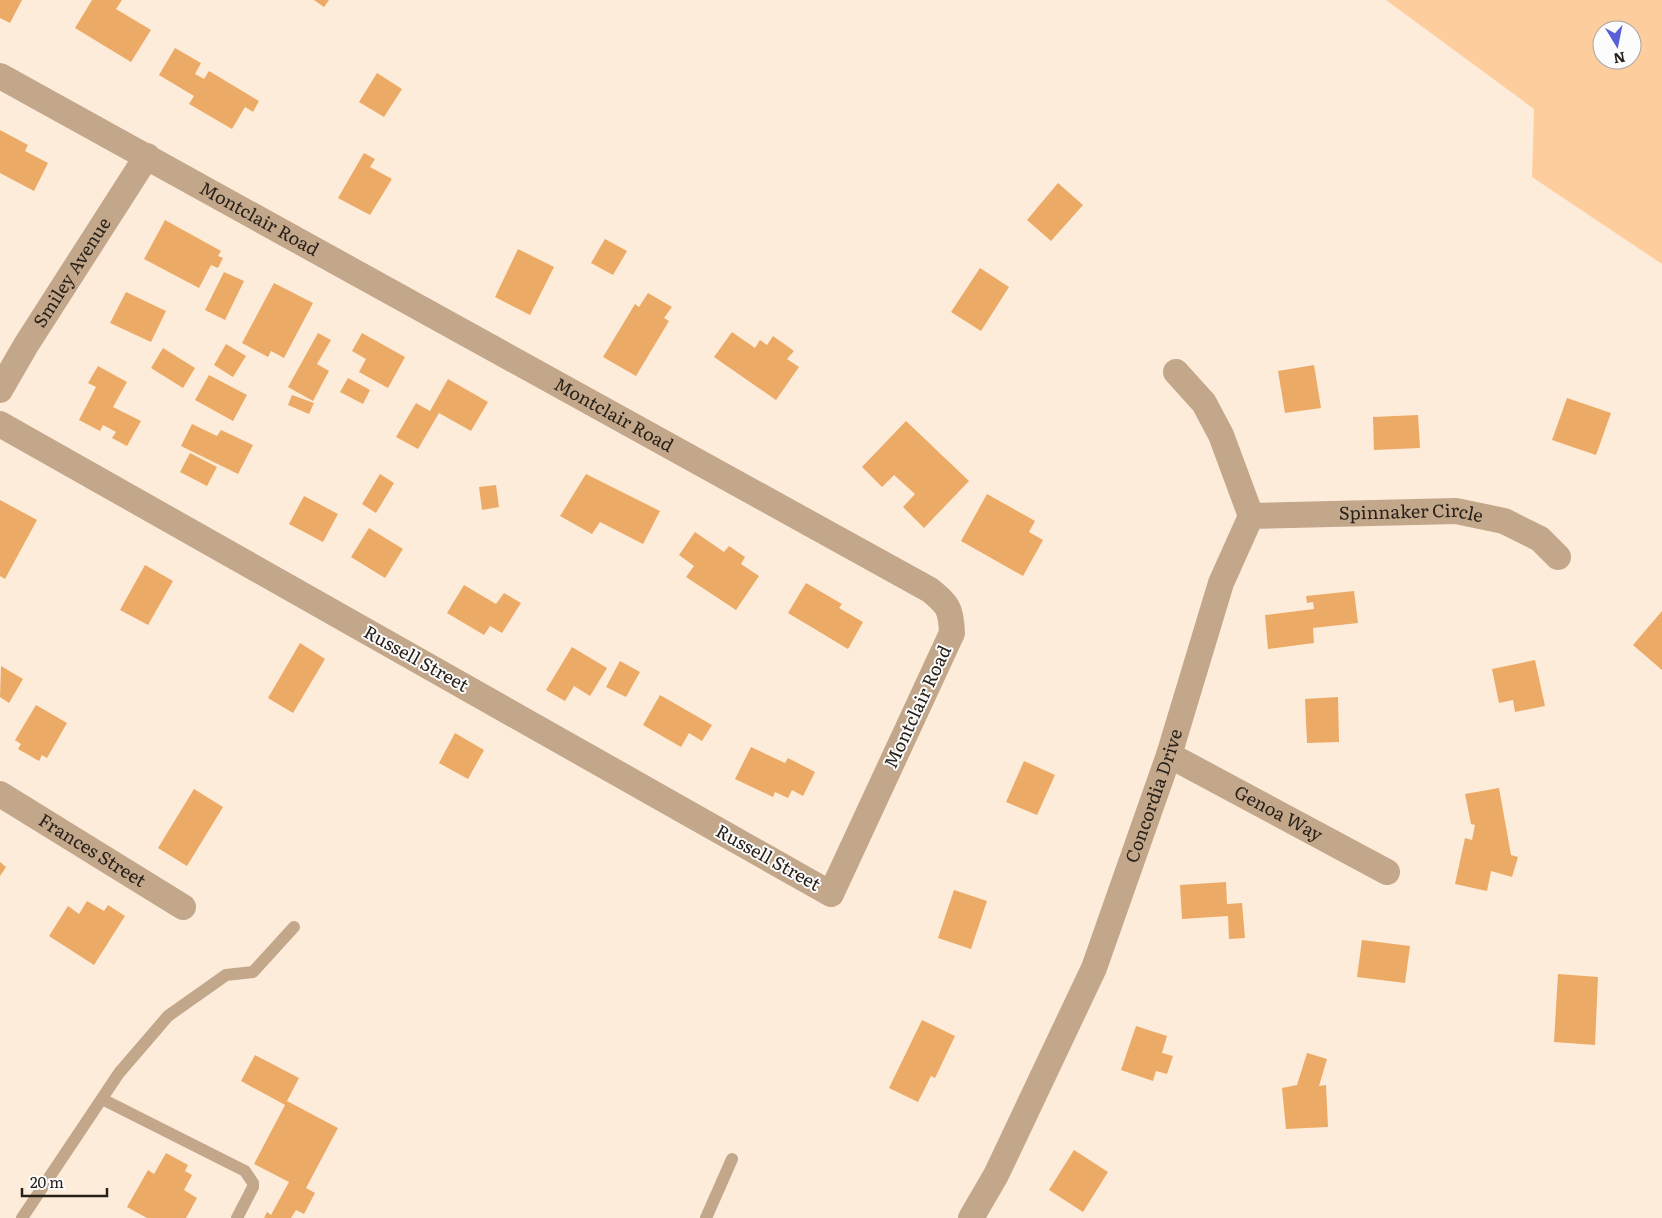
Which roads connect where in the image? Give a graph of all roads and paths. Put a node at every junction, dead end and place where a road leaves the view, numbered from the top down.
1 (0, 76) edge
2 (147, 156) junction
3 (1176, 372) dead end
4 (0, 390) edge
5 (0, 424) edge
6 (1251, 516) junction
7 (1558, 557) dead end
8 (1170, 755) junction
9 (0, 794) edge
10 (1388, 872) dead end
11 (831, 894) joint
12 (183, 907) dead end
13 (294, 927) dead end
14 (102, 1099) junction
15 (732, 1159) dead end
16 (22, 1218) edge
17 (237, 1218) edge
18 (706, 1218) edge
19 (970, 1218) edge

1 - 2 street, Montclair Road
2 - 4 street, Smiley Avenue
2 - 11 street, Montclair Road
3 - 6 street
5 - 11 street, Russell Street
6 - 7 street, Spinnaker Circle
6 - 8 street, Concordia Drive
8 - 10 street, Genoa Way
8 - 19 street, Concordia Drive
9 - 12 street, Frances Street
13 - 14 lane
14 - 16 lane
14 - 17 lane
15 - 18 lane

